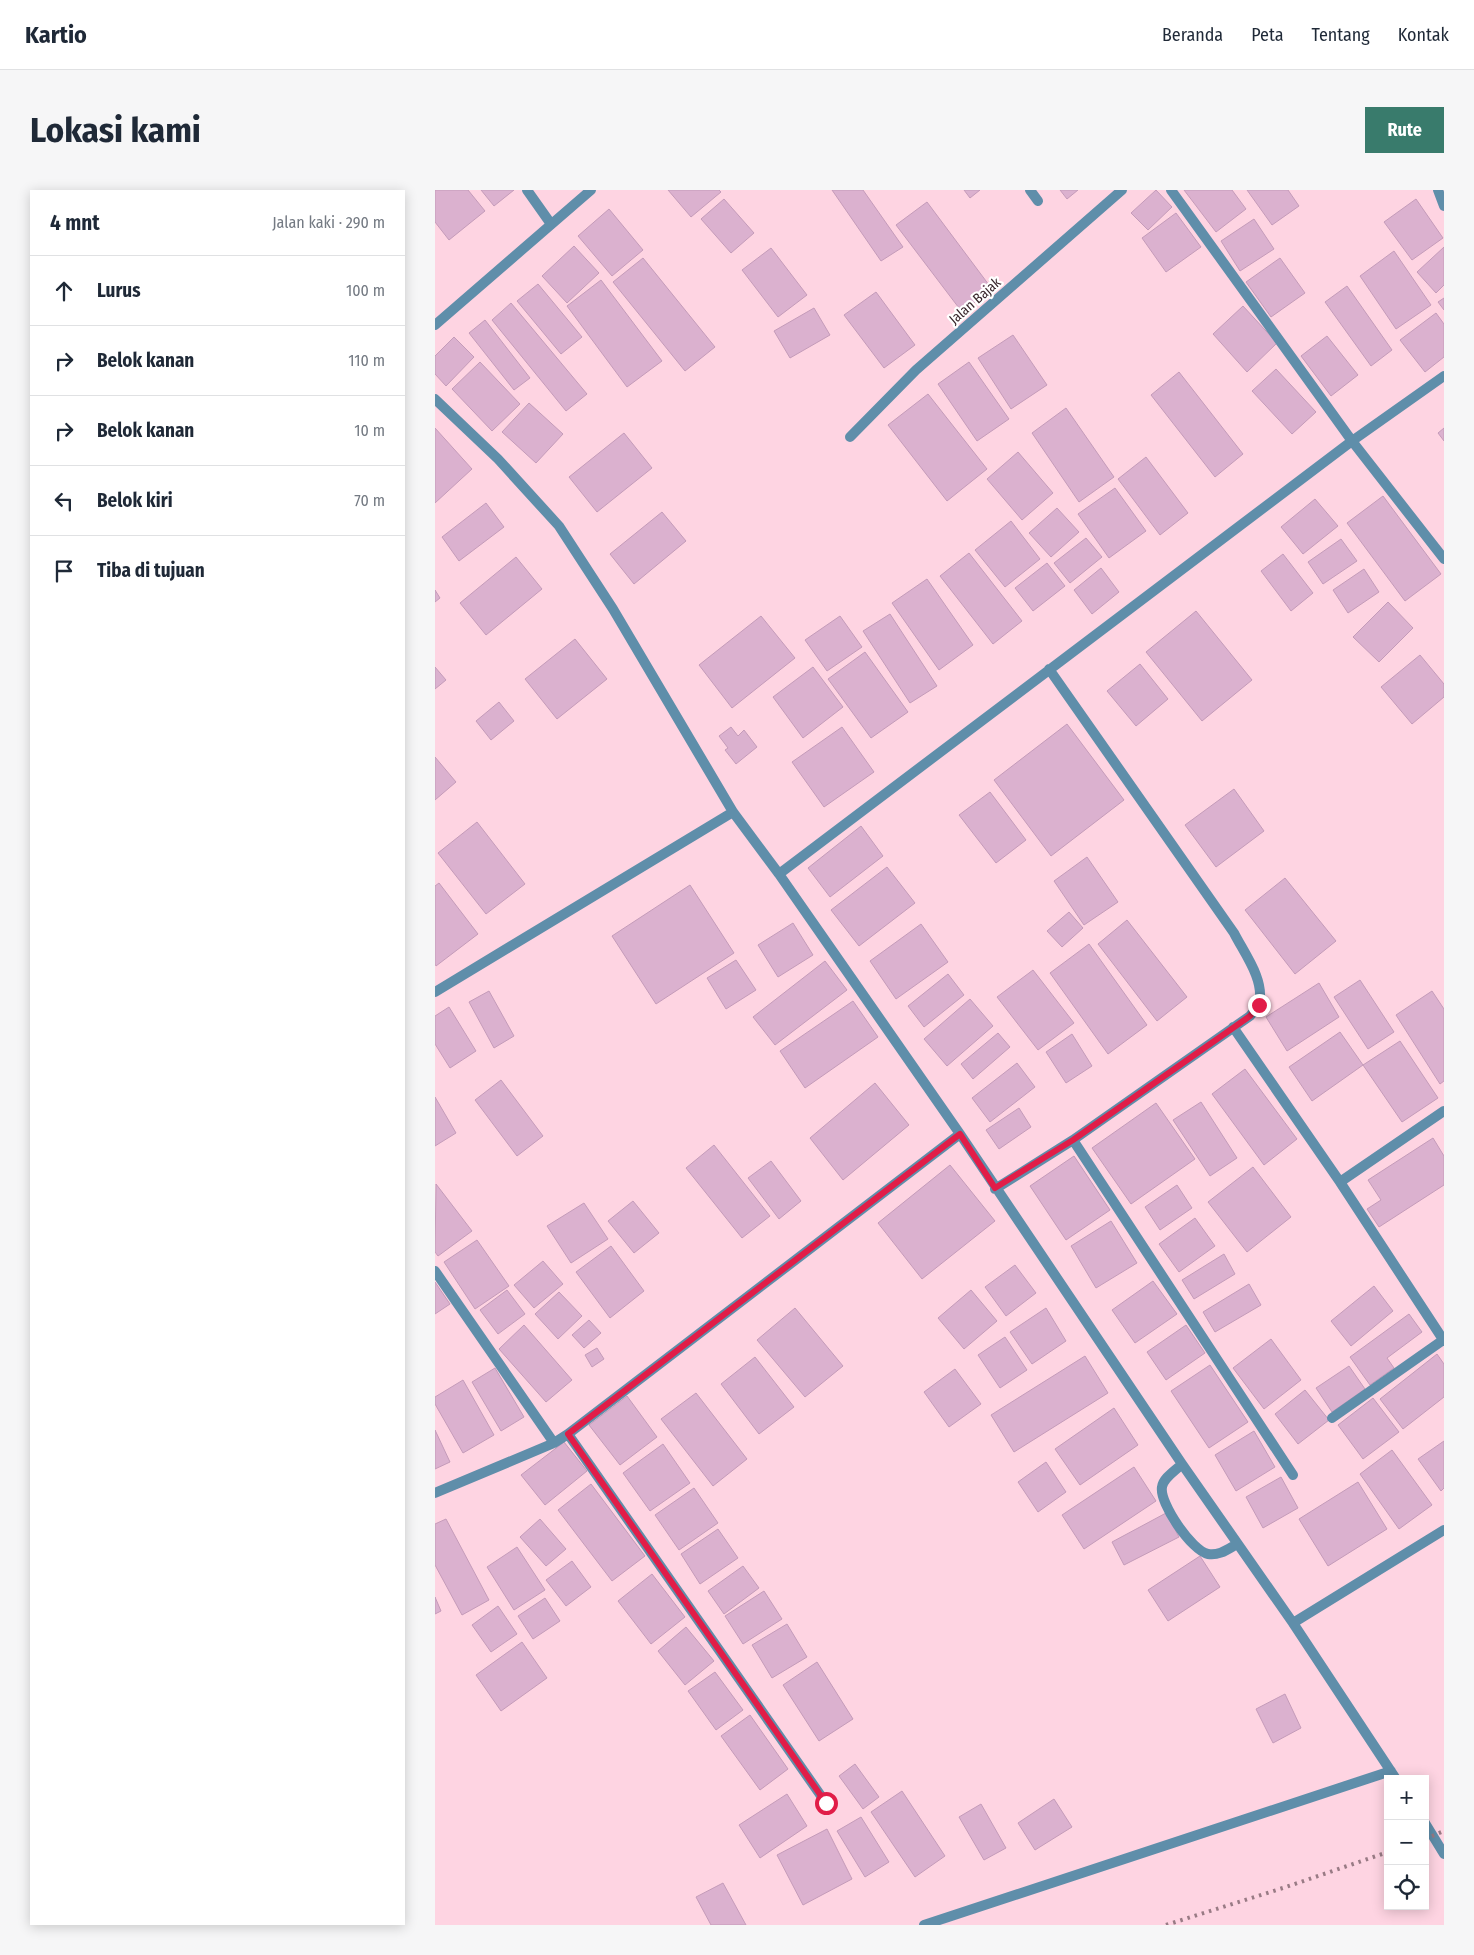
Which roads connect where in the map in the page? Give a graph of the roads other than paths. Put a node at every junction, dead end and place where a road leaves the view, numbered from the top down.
1 (527, 190) edge
2 (591, 190) edge
3 (1030, 190) edge
4 (1122, 190) edge
5 (1171, 190) edge
6 (1438, 190) edge
7 (1038, 201) dead end
8 (1444, 206) edge
9 (551, 224) junction
10 (435, 325) edge
11 (1444, 376) edge
12 (435, 399) edge
13 (850, 437) dead end
14 (1352, 441) junction
15 (1444, 558) edge
16 (1049, 669) junction
17 (733, 812) junction
18 (779, 874) junction
19 (435, 992) edge
20 (1233, 1027) junction
21 (1444, 1111) edge
22 (960, 1134) junction
23 (1073, 1140) junction
24 (1340, 1182) junction
25 (995, 1188) junction
26 (435, 1272) edge
27 (1444, 1341) edge
28 (1332, 1418) dead end
29 (568, 1434) junction
30 (554, 1443) junction
31 (1182, 1464) junction
32 (1293, 1475) dead end
33 (435, 1493) edge
34 (1444, 1530) edge
35 (1237, 1544) junction
36 (1293, 1623) junction
37 (1394, 1775) edge
38 (1384, 1778) edge
39 (826, 1803) dead end
40 (1429, 1830) edge
41 (1444, 1854) edge
42 (924, 1925) edge

1 - 9 street
2 - 9 street
3 - 7 street
4 - 13 street, Jalan Bajak
5 - 14 street
6 - 8 street
9 - 10 street
11 - 14 street
12 - 17 street
14 - 15 street
14 - 16 street
16 - 18 street
16 - 20 street
17 - 18 street
17 - 19 street
18 - 22 street
20 - 23 street
20 - 24 street
21 - 24 street
22 - 25 street
22 - 29 street
23 - 25 street
23 - 32 street
24 - 27 street
25 - 31 street
26 - 30 street
27 - 28 street
29 - 30 street
29 - 39 street
30 - 33 street
31 - 35 street
31 - 35 street
34 - 36 street
35 - 36 street
36 - 37 street
38 - 42 street
40 - 41 street

